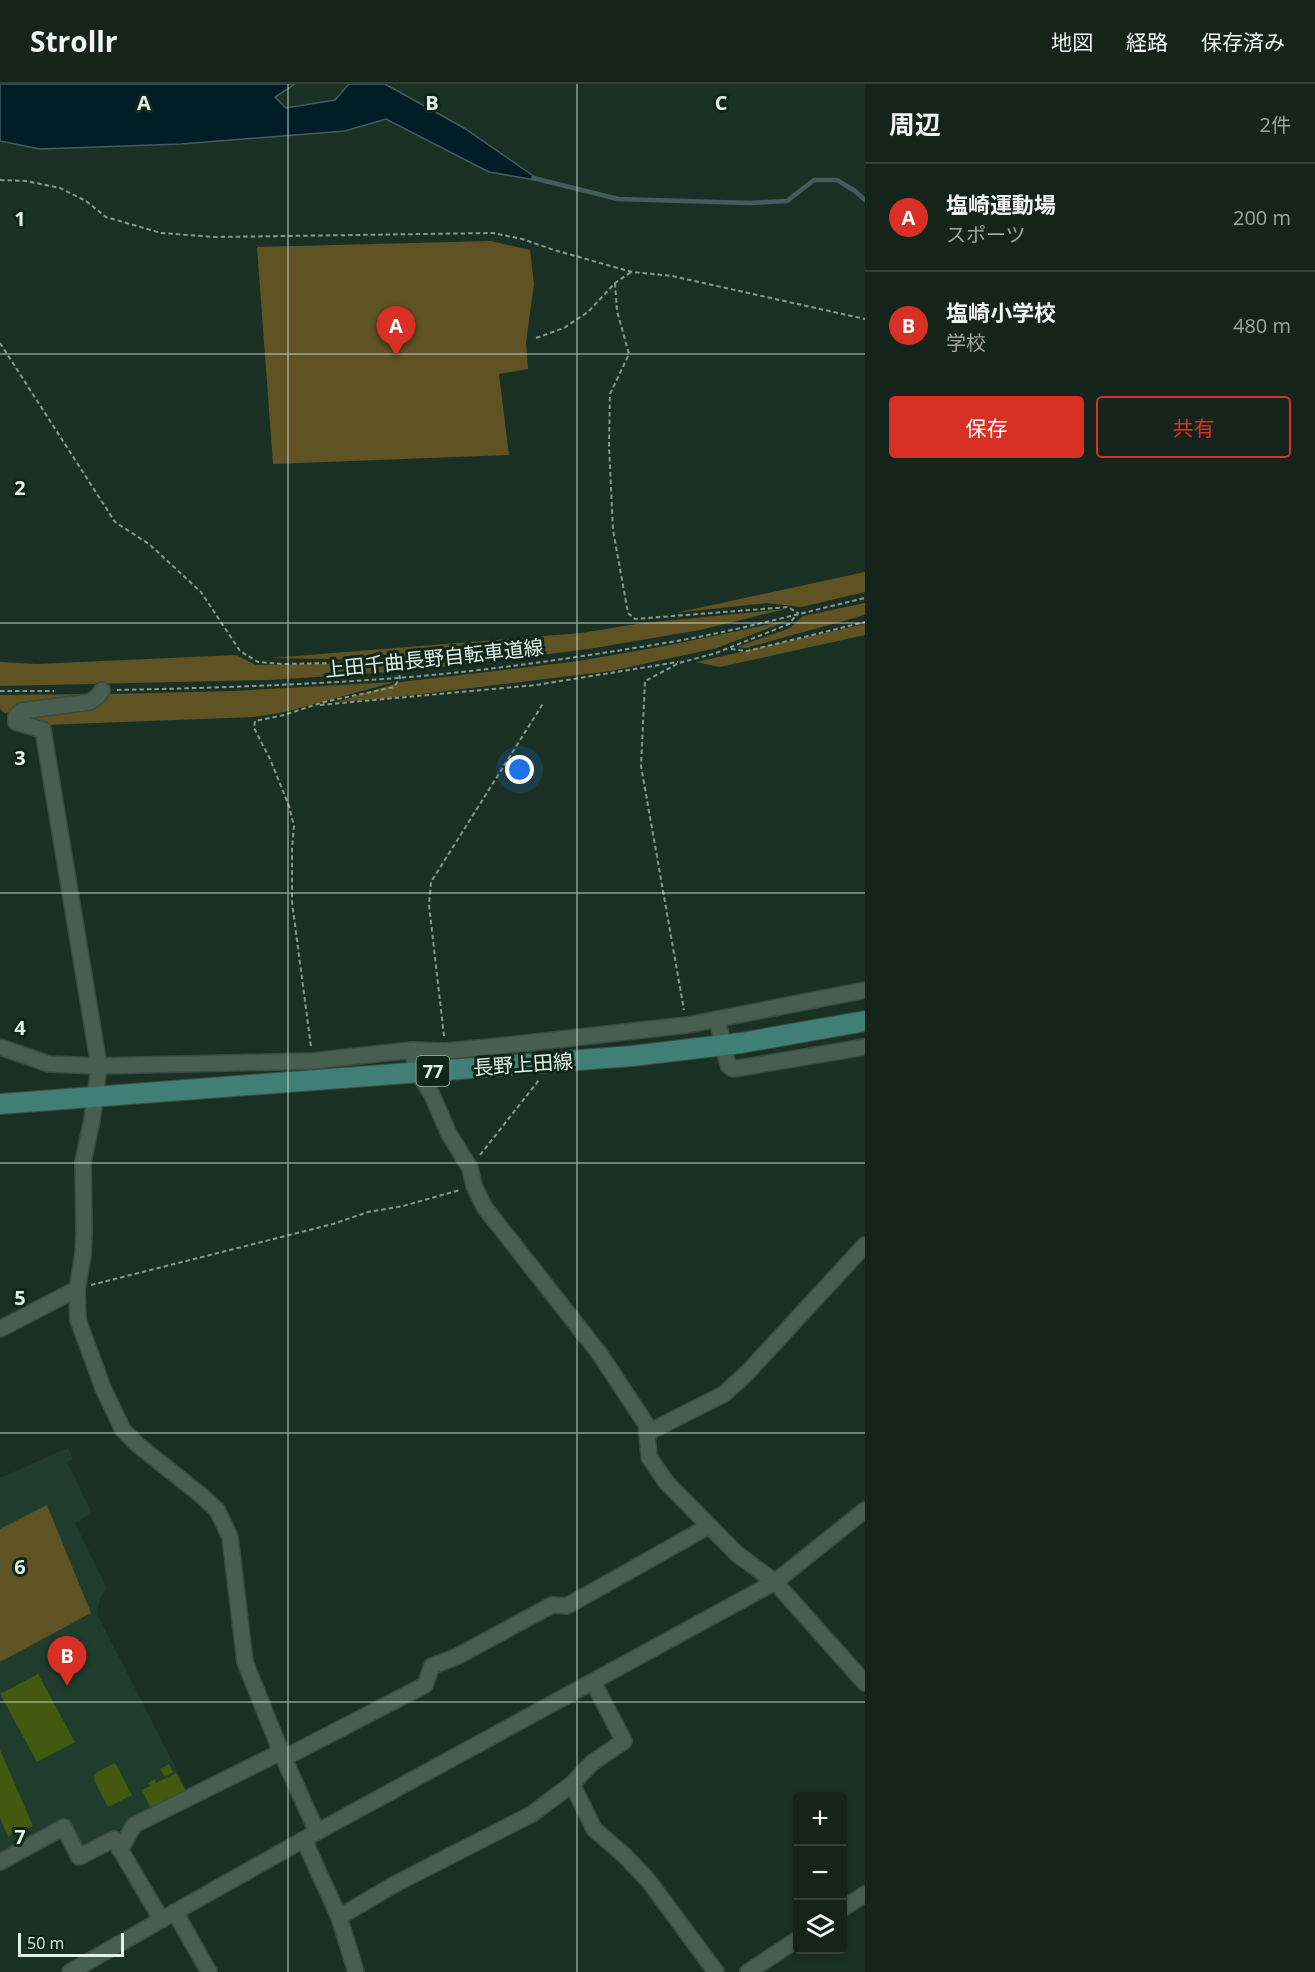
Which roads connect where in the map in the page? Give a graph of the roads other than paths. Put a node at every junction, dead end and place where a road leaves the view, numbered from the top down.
1 (102, 690) road end
2 (865, 990) edge
3 (717, 1019) junction
4 (865, 1021) edge
5 (563, 1038) junction
6 (723, 1046) junction
7 (0, 1047) edge
8 (865, 1047) edge
9 (412, 1050) junction
10 (564, 1061) junction
11 (99, 1066) junction
12 (418, 1073) junction
13 (95, 1096) junction
14 (0, 1104) edge
15 (865, 1245) edge
16 (77, 1289) junction
17 (0, 1329) edge
18 (647, 1433) junction
19 (865, 1510) edge
20 (710, 1526) junction
21 (775, 1582) junction
22 (862, 1674) edge
23 (593, 1682) junction
24 (282, 1755) junction
25 (572, 1785) junction
26 (310, 1836) junction
27 (120, 1850) junction
28 (0, 1862) edge
29 (865, 1894) edge
30 (847, 1906) edge
31 (168, 1916) junction
32 (339, 1917) junction
33 (793, 1942) edge
34 (71, 1972) edge
35 (209, 1972) edge
36 (356, 1972) edge
37 (716, 1972) edge
38 (748, 1972) edge

1 - 11 street
2 - 3 street
3 - 5 street
3 - 6 street
4 - 6 main road, 長野上田線 / 77
5 - 9 street
5 - 10 street
6 - 8 street
6 - 10 main road, 長野上田線 / 77
7 - 11 street
9 - 11 street
9 - 12 street
10 - 12 main road, 長野上田線 / 77
11 - 13 street
12 - 13 main road, 長野上田線 / 77
12 - 18 street
13 - 14 main road, 長野上田線 / 77
13 - 16 street
15 - 18 street
16 - 17 street
16 - 24 street
18 - 20 street
19 - 21 street
20 - 21 street
20 - 24 street
21 - 22 street
21 - 23 street
23 - 25 street
23 - 26 street
24 - 26 street
24 - 27 street
25 - 32 street
25 - 37 street
26 - 31 street
26 - 32 street
27 - 28 street
27 - 31 street
29 - 30 street
31 - 34 street
31 - 35 street
32 - 36 street
33 - 38 street

